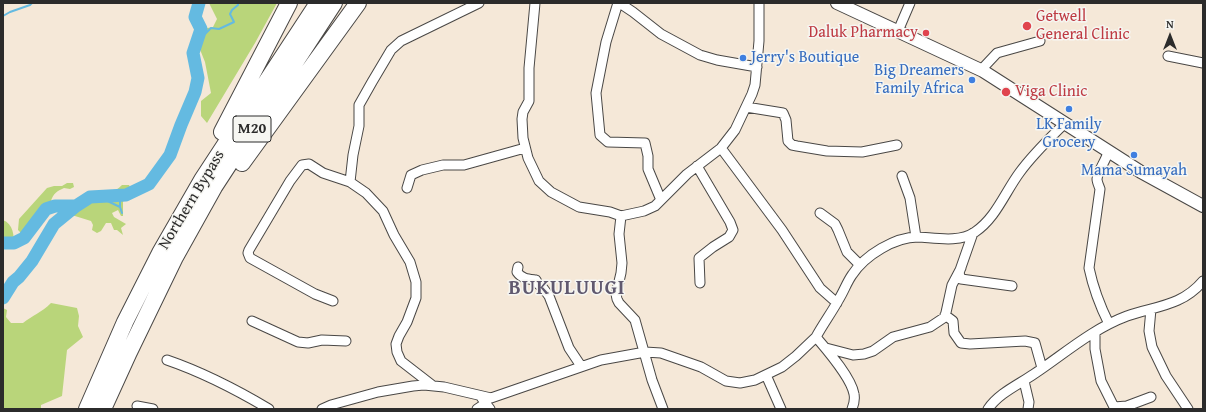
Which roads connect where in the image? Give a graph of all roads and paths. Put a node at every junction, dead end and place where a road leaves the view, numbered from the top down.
1 (289, 3) edge
2 (318, 3) edge
3 (334, 3) edge
4 (358, 3) edge
5 (478, 3) edge
6 (535, 3) edge
7 (760, 3) edge
8 (837, 3) edge
9 (910, 3) edge
10 (898, 31) junction
11 (1040, 42) dead end
12 (1168, 56) dead end
13 (1203, 63) edge
14 (757, 67) junction
15 (981, 70) junction
16 (746, 107) junction
17 (1065, 123) junction
18 (897, 145) dead end
19 (525, 148) junction
20 (721, 148) junction
21 (1108, 152) junction
22 (697, 166) junction
23 (902, 176) dead end
24 (350, 182) junction
25 (407, 188) dead end
26 (662, 200) junction
27 (1203, 206) edge
28 (820, 213) dead end
29 (621, 216) junction
30 (974, 233) junction
31 (916, 237) junction
32 (168, 255) junction
33 (860, 265) junction
34 (518, 267) dead end
35 (961, 268) junction
36 (1203, 281) edge
37 (700, 283) dead end
38 (1012, 286) dead end
39 (332, 301) dead end
40 (837, 303) junction
41 (1151, 309) junction
42 (946, 315) junction
43 (252, 321) dead end
44 (1109, 324) junction
45 (1095, 332) junction
46 (816, 337) junction
47 (346, 341) dead end
48 (826, 348) junction
49 (645, 352) junction
50 (167, 360) dead end
51 (582, 366) junction
52 (1042, 368) junction
53 (766, 375) junction
54 (1024, 381) junction
55 (432, 385) junction
56 (1151, 397) dead end
57 (486, 403) edge
58 (137, 406) dead end
59 (1114, 408) edge
60 (87, 409) edge
61 (103, 409) edge
62 (154, 409) edge
63 (269, 409) edge
64 (322, 409) edge
65 (477, 409) edge
66 (663, 409) edge
67 (781, 409) edge
68 (852, 409) edge
69 (988, 409) edge
70 (1028, 409) edge
71 (1188, 409) edge

1 - 32 highway
2 - 32 highway, Northern Bypass / M20
3 - 32 highway, Northern Bypass / M20
4 - 32 highway
5 - 24 street
6 - 19 street
7 - 14 street
8 - 10 main road
9 - 10 street
10 - 15 main road
11 - 15 street
12 - 13 street
14 - 16 street
14 - 26 street
15 - 17 main road
16 - 18 street
16 - 20 street
17 - 21 main road
17 - 30 street
19 - 25 street
19 - 29 street
20 - 22 street
20 - 40 street
21 - 27 main road
21 - 44 street
22 - 26 street
22 - 37 street
23 - 31 street
24 - 39 street
24 - 55 street
26 - 29 street
28 - 33 street
29 - 49 street
30 - 31 street
30 - 35 street
31 - 33 street
32 - 60 highway, Northern Bypass / M20
32 - 61 highway, Northern Bypass / M20
33 - 40 street
34 - 51 street
35 - 38 street
35 - 42 street
36 - 41 street
40 - 46 street
41 - 44 street
41 - 71 street
42 - 48 street
42 - 52 street
43 - 47 street
44 - 45 street
45 - 52 street
45 - 59 street
46 - 48 street
46 - 53 street
48 - 68 street
49 - 51 street
49 - 53 street
49 - 66 street
50 - 63 street
51 - 57 street
52 - 54 street
53 - 67 street
54 - 69 street
54 - 70 street
55 - 57 street
55 - 64 street
56 - 59 street
57 - 65 street
58 - 62 street

